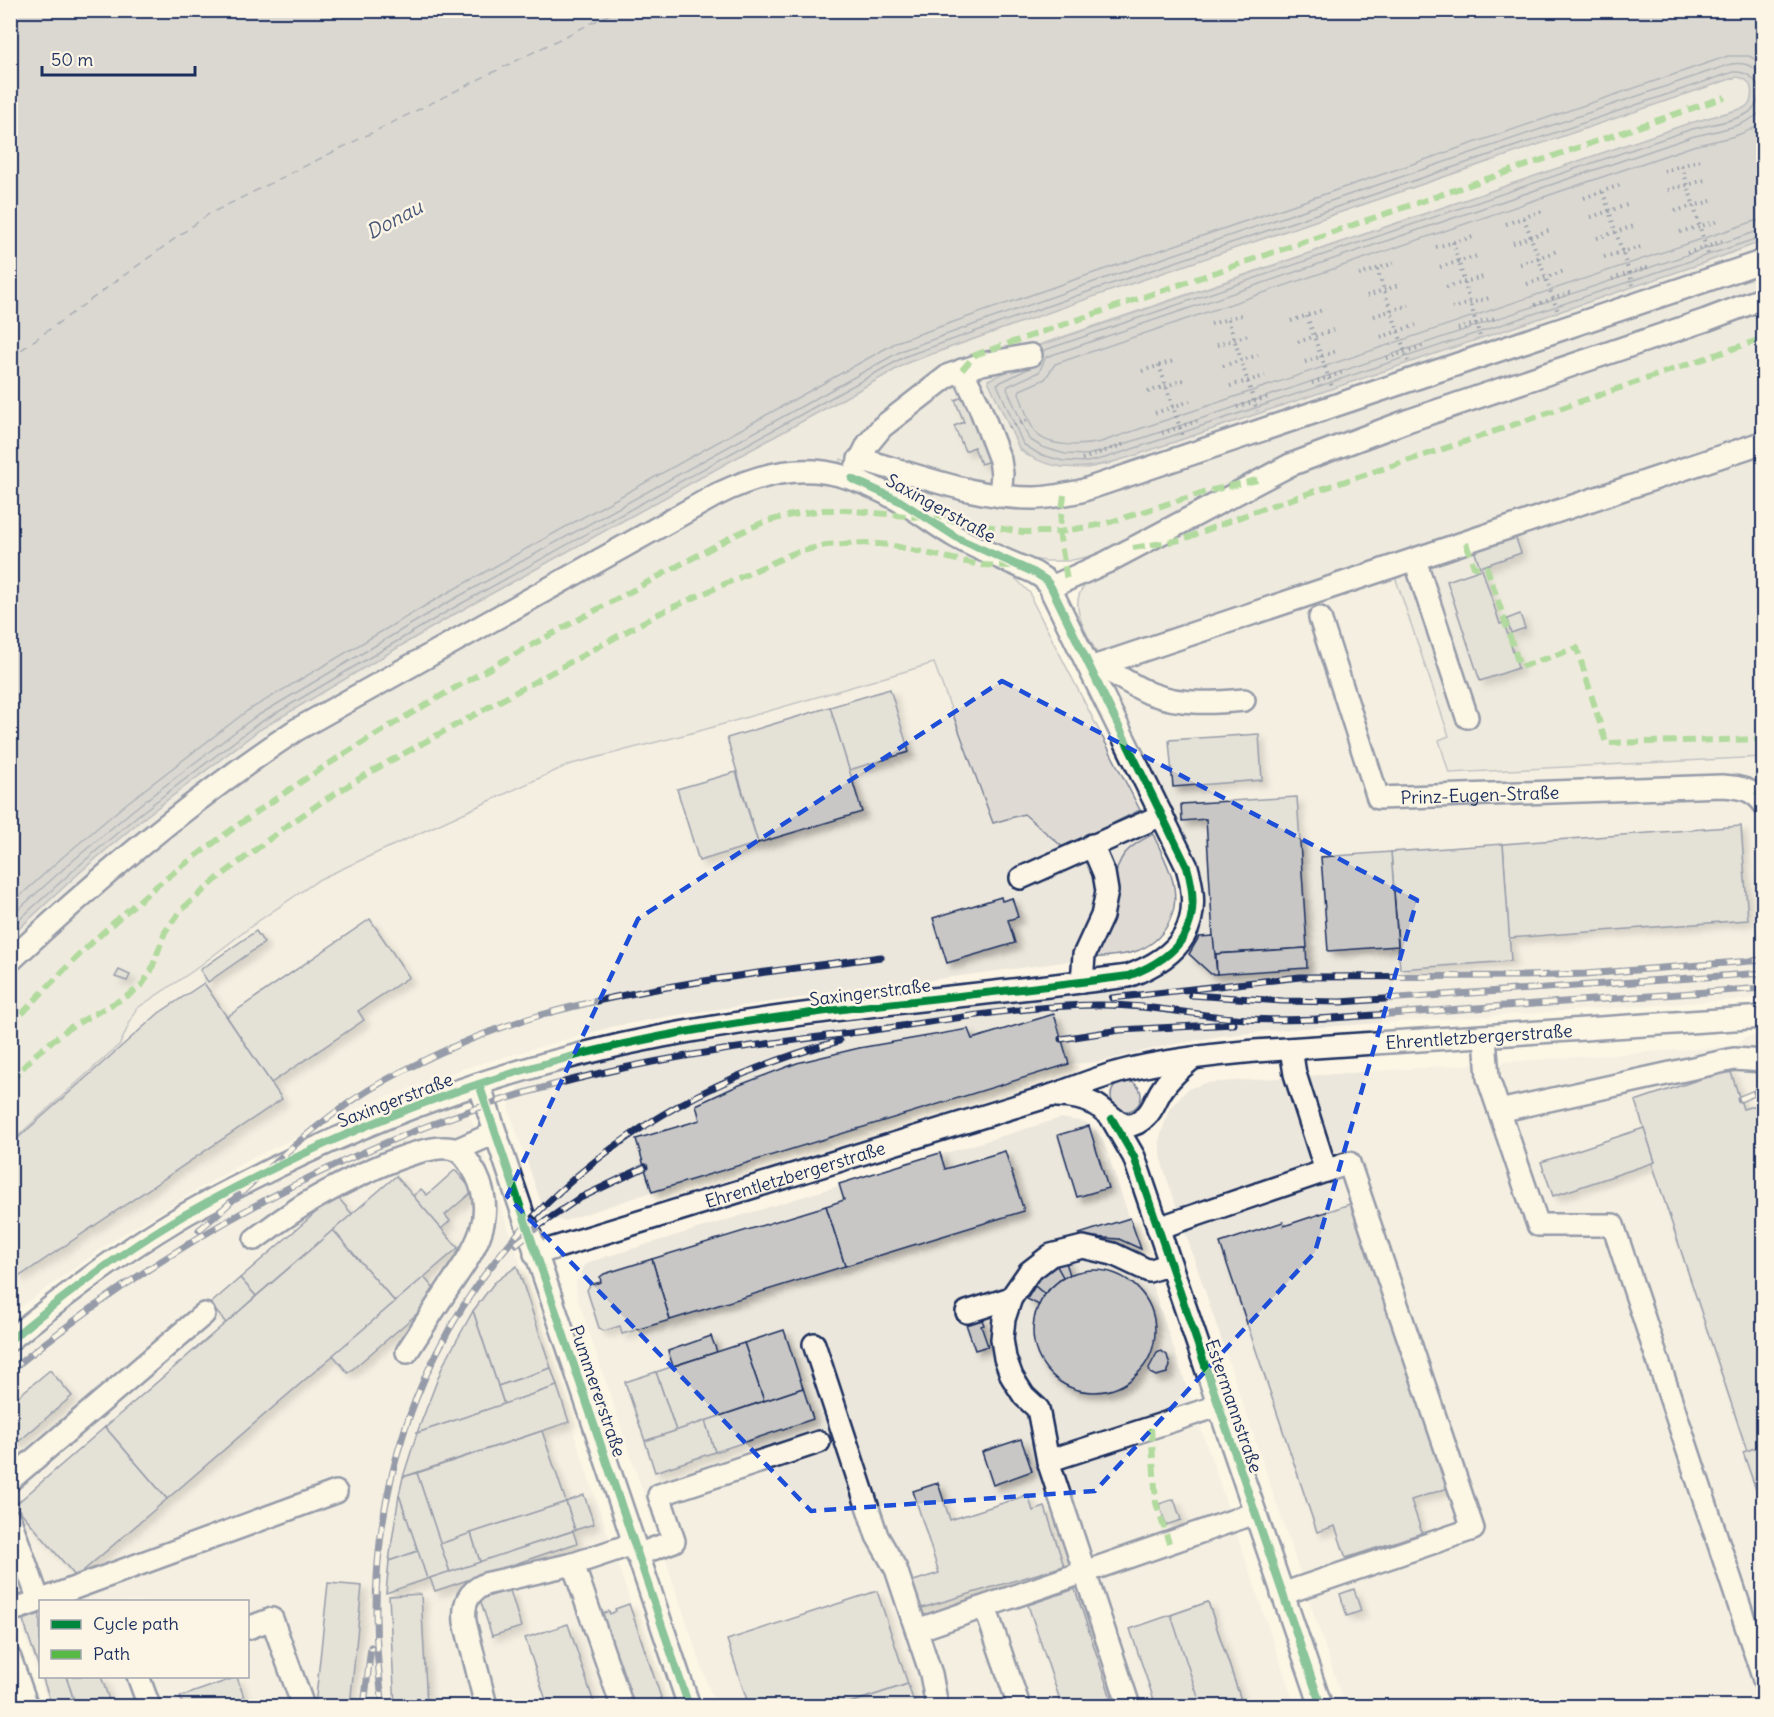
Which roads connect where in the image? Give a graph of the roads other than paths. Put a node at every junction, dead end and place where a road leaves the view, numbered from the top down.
1 (1764, 261) edge
2 (1764, 298) edge
3 (1030, 355) dead end
4 (962, 369) junction
5 (1764, 442) edge
6 (859, 459) junction
7 (852, 479) junction
8 (1000, 496) junction
9 (1415, 560) junction
10 (1051, 587) junction
11 (1320, 618) dead end
12 (1094, 667) junction
13 (1244, 700) dead end
14 (1467, 717) dead end
15 (1764, 804) edge
16 (1162, 814) junction
17 (1092, 845) junction
18 (1021, 878) dead end
19 (10, 961) edge
20 (1082, 982) junction
21 (1764, 1017) edge
22 (1485, 1037) junction
23 (1291, 1049) junction
24 (1193, 1058) junction
25 (1764, 1061) edge
26 (1119, 1072) junction
27 (479, 1084) junction
28 (1053, 1095) junction
29 (1151, 1109) junction
30 (1499, 1111) junction
31 (1108, 1115) junction
32 (495, 1133) junction
33 (456, 1150) junction
34 (1326, 1171) junction
35 (1140, 1174) junction
36 (1158, 1228) junction
37 (255, 1239) dead end
38 (535, 1254) junction
39 (1170, 1264) junction
40 (1011, 1298) junction
41 (967, 1312) dead end
42 (204, 1314) dead end
43 (10, 1340) edge
44 (813, 1344) dead end
45 (407, 1352) dead end
46 (1218, 1406) junction
47 (819, 1442) dead end
48 (1048, 1461) junction
49 (10, 1480) edge
50 (336, 1492) dead end
51 (1255, 1514) junction
52 (10, 1520) edge
53 (635, 1549) junction
54 (573, 1564) junction
55 (1085, 1573) junction
56 (1282, 1594) junction
57 (39, 1600) junction
58 (985, 1607) junction
59 (10, 1611) edge
60 (249, 1628) edge
61 (917, 1630) junction
62 (10, 1658) edge
63 (138, 1678) edge
64 (1764, 1680) edge
65 (27, 1707) edge
66 (149, 1707) edge
67 (303, 1707) edge
68 (486, 1707) edge
69 (622, 1707) edge
70 (689, 1707) edge
71 (937, 1707) edge
72 (1019, 1707) edge
73 (1129, 1707) edge
74 (1321, 1707) edge

1 - 8 street
2 - 10 street
3 - 4 street
4 - 6 street
4 - 8 street
5 - 9 street
6 - 7 street
6 - 8 street
7 - 10 street, Saxingerstraße
7 - 19 street, Saxingerstraße
9 - 12 street
9 - 14 street
10 - 12 street, Saxingerstraße
11 - 15 street, Prinz-Eugen-Straße
12 - 13 street
12 - 16 street, Saxingerstraße
16 - 17 street
16 - 20 street, Saxingerstraße
17 - 18 street
17 - 20 street
20 - 27 street, Saxingerstraße
21 - 22 street, Ehrentletzbergerstraße
22 - 23 street, Ehrentletzbergerstraße
22 - 30 street
23 - 24 street, Ehrentletzbergerstraße
23 - 34 street
24 - 26 street, Ehrentletzbergerstraße
24 - 29 street
25 - 30 street
26 - 28 street, Ehrentletzbergerstraße
26 - 29 street
26 - 31 street
27 - 32 street, Pummererstraße
27 - 43 street, Saxingerstraße
28 - 31 street, Ehrentletzbergerstraße
28 - 38 street, Ehrentletzbergerstraße
29 - 31 street, Ehrentletzbergerstraße
29 - 35 street, Estermannstraße
30 - 64 street
31 - 35 street, Estermannstraße
32 - 33 street
32 - 38 street, Pummererstraße
33 - 37 street
33 - 45 street
34 - 36 street
34 - 56 street
35 - 36 street, Estermannstraße
36 - 39 street, Estermannstraße
38 - 53 street, Pummererstraße
39 - 40 street
39 - 46 street, Estermannstraße
40 - 41 street
40 - 48 street
42 - 49 street
44 - 61 street
46 - 48 street
46 - 51 street, Estermannstraße
47 - 53 street
48 - 55 street
50 - 57 street
51 - 55 street
51 - 56 street, Estermannstraße
52 - 57 street
53 - 54 street
53 - 70 street, Pummererstraße
54 - 68 street
54 - 69 street
55 - 58 street
55 - 73 street
56 - 74 street, Estermannstraße
57 - 59 street
58 - 61 street
58 - 72 street
60 - 67 street
61 - 71 street
62 - 65 street
63 - 66 street

